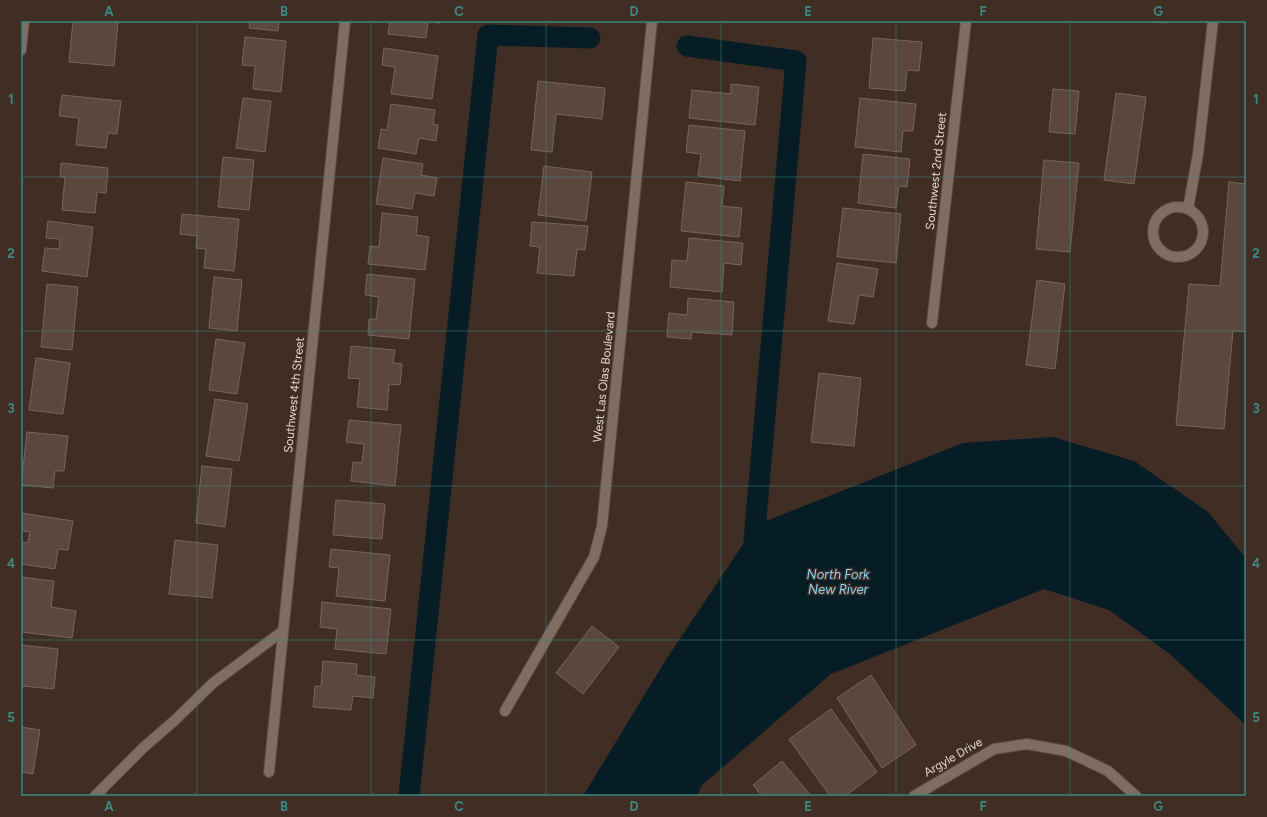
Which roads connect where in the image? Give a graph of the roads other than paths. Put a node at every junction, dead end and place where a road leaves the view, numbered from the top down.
1 (24, 21) edge
2 (345, 21) edge
3 (652, 21) edge
4 (966, 21) edge
5 (1213, 21) edge
6 (21, 50) edge
7 (1188, 209) junction
8 (932, 323) dead end
9 (283, 631) junction
10 (505, 711) dead end
11 (269, 772) dead end
12 (95, 796) edge
13 (914, 796) edge
14 (1136, 796) edge

1 - 6 street
2 - 9 street, Southwest 4th Street
3 - 10 street, West Las Olas Boulevard
4 - 8 street, Southwest 2nd Street
5 - 7 street
7 - 7 street
9 - 11 street, Southwest 4th Street
9 - 12 street
13 - 14 street, Argyle Drive

